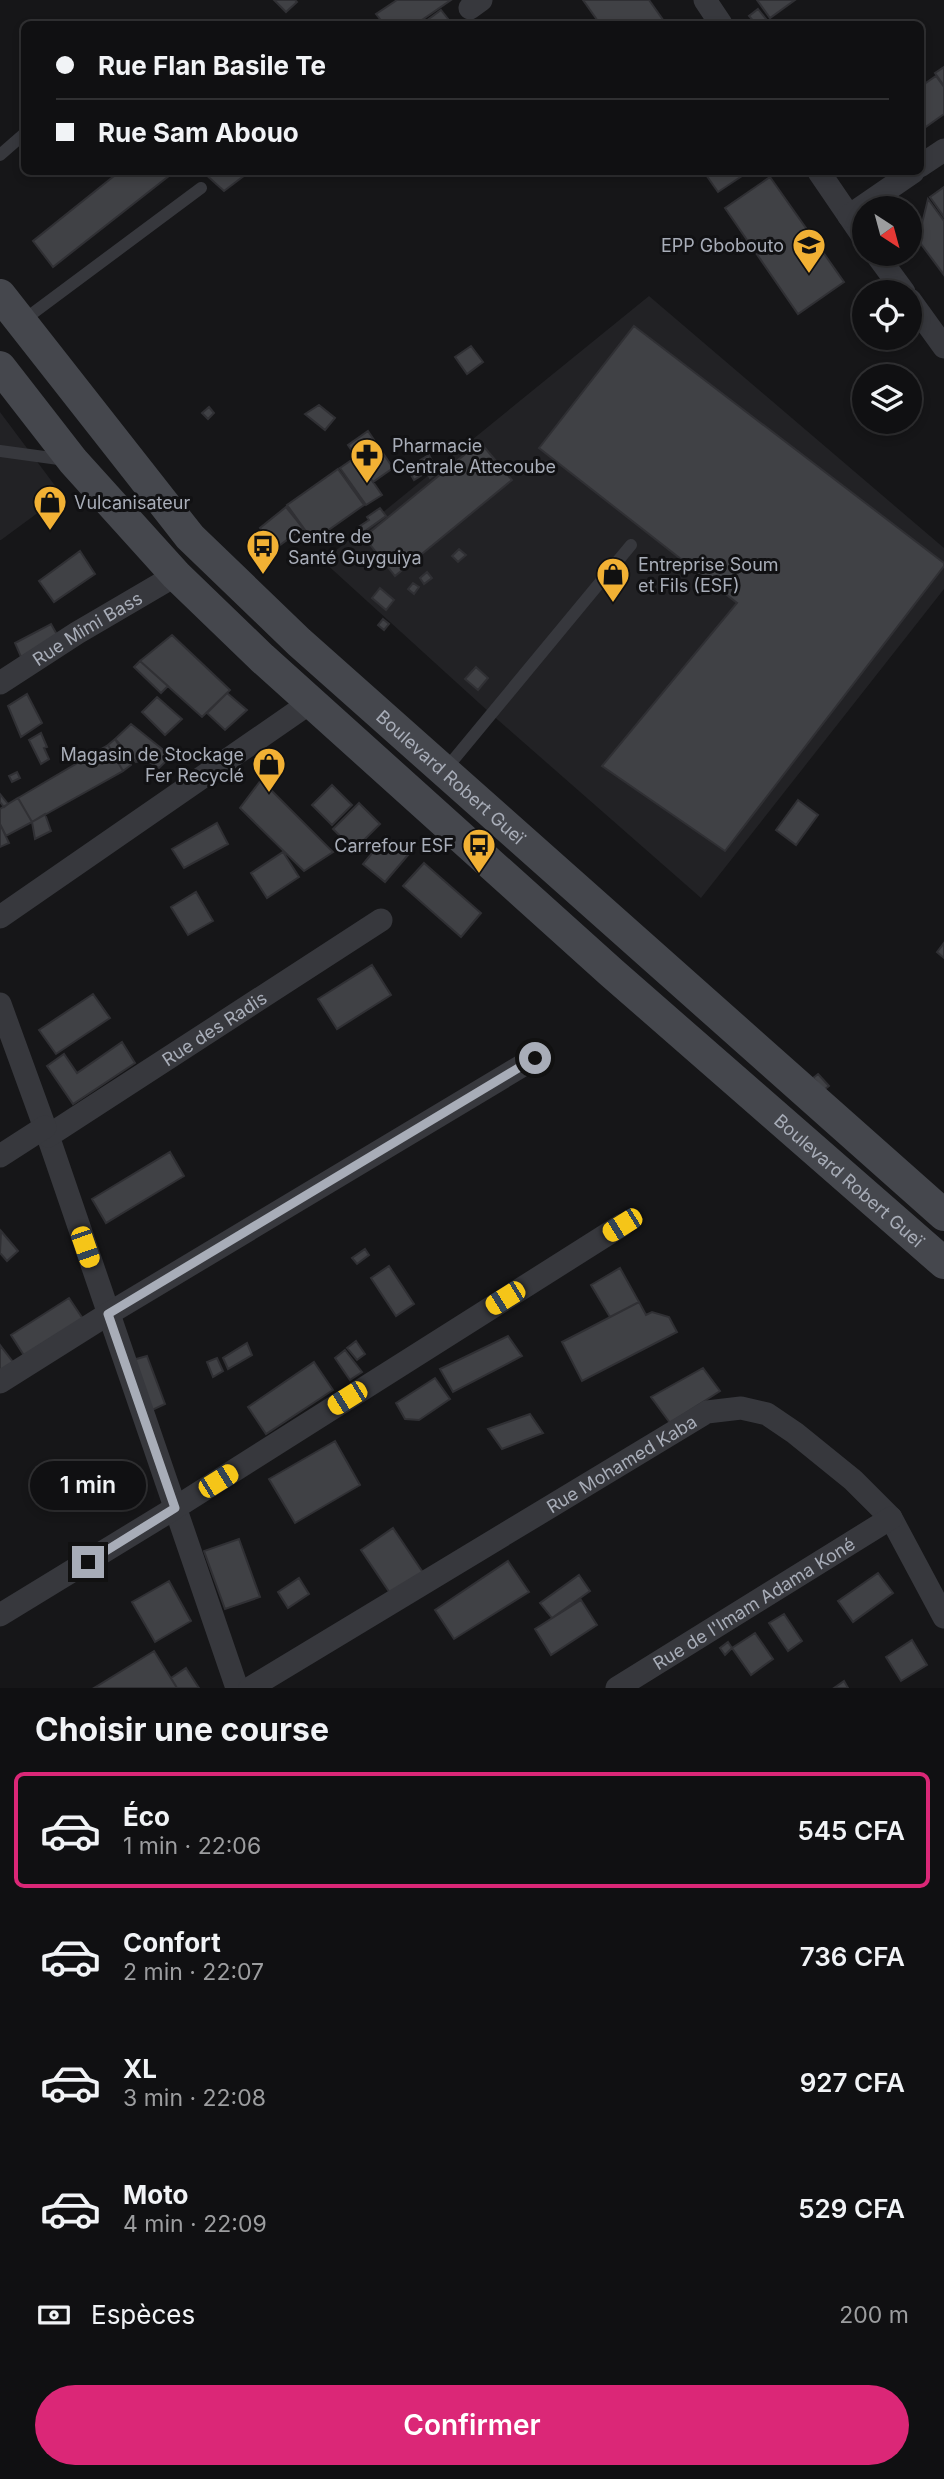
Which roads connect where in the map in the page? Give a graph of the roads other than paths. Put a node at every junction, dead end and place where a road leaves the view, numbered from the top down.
1 (705, 0) edge
2 (719, 21) edge
3 (21, 137) edge
4 (944, 150) edge
5 (0, 155) edge
6 (924, 163) edge
7 (821, 175) edge
8 (909, 175) edge
9 (201, 188) dead end
10 (849, 216) junction
11 (852, 220) edge
12 (0, 295) edge
13 (922, 317) edge
14 (20, 323) junction
15 (944, 347) edge
16 (0, 367) edge
17 (0, 451) edge
18 (74, 461) junction
19 (631, 545) dead end
20 (176, 575) junction
21 (0, 683) edge
22 (311, 702) junction
23 (445, 770) junction
24 (0, 917) edge
25 (381, 920) dead end
26 (0, 1003) edge
27 (535, 1058) dead end
28 (47, 1131) junction
29 (0, 1156) edge
30 (944, 1215) edge
31 (622, 1225) dead end
32 (944, 1264) edge
33 (108, 1314) junction
34 (0, 1382) edge
35 (175, 1508) junction
36 (891, 1518) junction
37 (0, 1615) edge
38 (944, 1617) edge
39 (237, 1688) edge
40 (250, 1688) edge
41 (617, 1688) edge

1 - 2 street
3 - 5 lane
4 - 6 street
7 - 10 street
8 - 10 street
9 - 14 lane
10 - 11 street
12 - 14 main road, Boulevard Robert Gueï
13 - 15 street
14 - 23 main road, Boulevard Robert Gueï
16 - 18 main road, Boulevard Robert Gueï
17 - 18 lane
18 - 20 main road, Boulevard Robert Gueï
19 - 23 lane
20 - 21 street, Rue Mimi Bass
20 - 22 main road, Boulevard Robert Gueï
22 - 24 street
22 - 32 main road, Boulevard Robert Gueï
23 - 30 main road, Boulevard Robert Gueï
25 - 28 street, Rue des Radis
26 - 28 street
27 - 33 street
28 - 29 street, Rue des Radis
28 - 33 street
31 - 35 street
33 - 34 street
33 - 35 street
35 - 37 street
35 - 39 street
36 - 38 street, Rue Mohamed Kaba
36 - 40 street, Rue Mohamed Kaba
36 - 41 street, Rue de l'Imam Adama Koné

